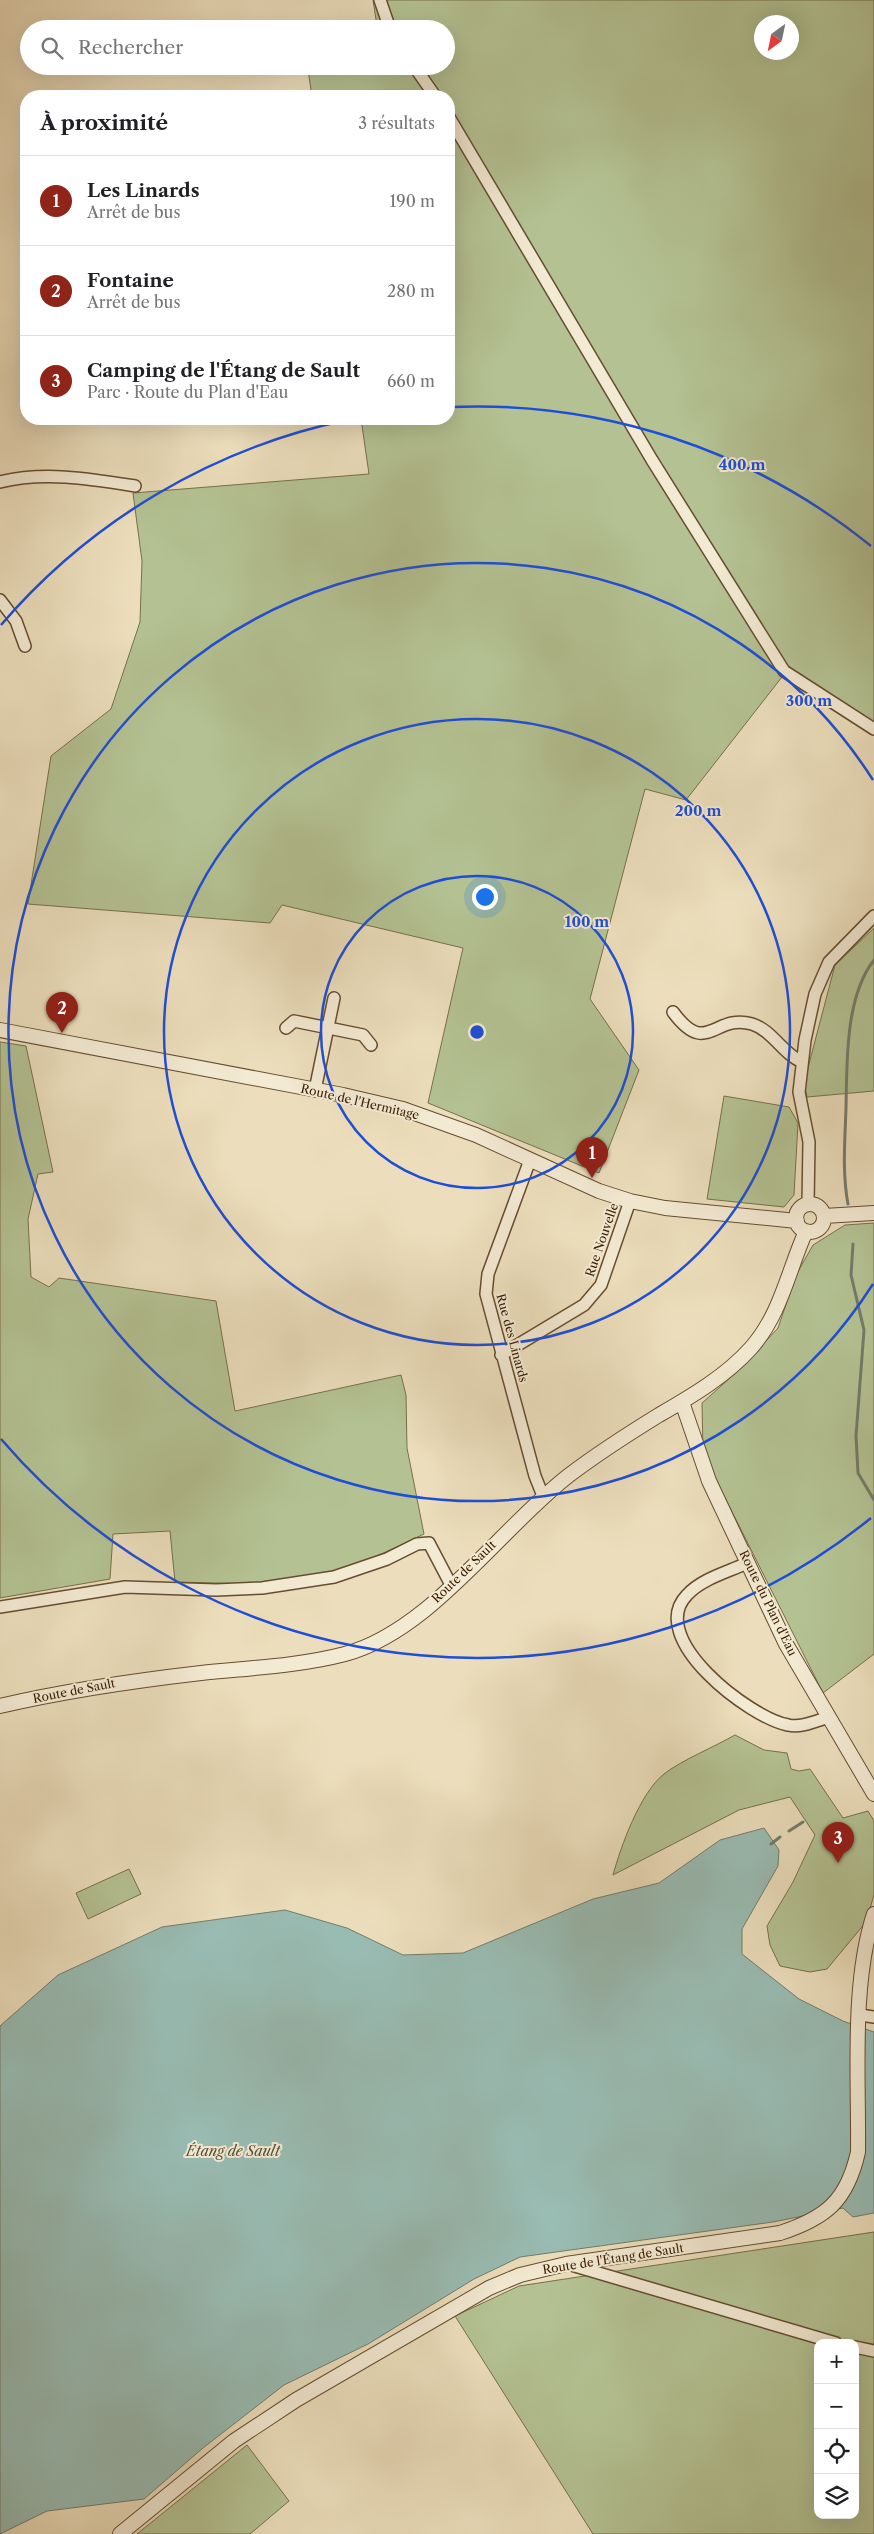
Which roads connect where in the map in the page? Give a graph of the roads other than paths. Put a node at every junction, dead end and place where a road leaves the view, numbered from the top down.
1 (380, 0) edge
2 (387, 20) edge
3 (420, 75) edge
4 (431, 90) edge
5 (455, 127) edge
6 (0, 482) edge
7 (135, 486) dead end
8 (0, 600) edge
9 (25, 646) dead end
10 (874, 729) edge
11 (874, 916) edge
12 (334, 998) dead end
13 (673, 1012) dead end
14 (286, 1028) dead end
15 (327, 1028) junction
16 (0, 1030) edge
17 (371, 1045) dead end
18 (802, 1062) junction
19 (315, 1090) junction
20 (530, 1160) junction
21 (630, 1200) junction
22 (808, 1204) junction
23 (874, 1213) edge
24 (824, 1216) junction
25 (801, 1226) junction
26 (502, 1355) junction
27 (682, 1402) junction
28 (543, 1496) junction
29 (748, 1563) junction
30 (451, 1585) junction
31 (0, 1607) edge
32 (0, 1706) edge
33 (829, 1717) junction
34 (874, 1794) edge
35 (874, 1914) edge
36 (859, 2017) junction
37 (874, 2017) edge
38 (566, 2264) junction
39 (822, 2339) edge
40 (859, 2348) edge
41 (874, 2350) edge
42 (120, 2534) edge

1 - 2 street
3 - 4 street
5 - 10 street
6 - 7 street
8 - 9 street
11 - 18 street
12 - 15 street
13 - 18 street
14 - 15 street
15 - 17 street
15 - 19 street
16 - 19 street, Route de l'Hermitage
18 - 22 street
19 - 20 street, Route de l'Hermitage
20 - 21 street, Route de l'Hermitage
20 - 26 street, Rue des Linards
21 - 25 street, Route de l'Hermitage
21 - 26 street, Rue Nouvelle
22 - 24 street
22 - 25 street
23 - 24 street
24 - 25 street
25 - 27 street, Route de Sault
26 - 28 street, Rue des Linards
27 - 28 street, Route de Sault
27 - 29 street, Route du Plan d'Eau
28 - 30 street, Route de Sault
29 - 33 street, Route du Plan d'Eau
29 - 33 street
30 - 31 street
30 - 32 street, Route de Sault
33 - 34 street, Route du Plan d'Eau
35 - 36 street
36 - 37 street
36 - 38 street, Route de l'Étang de Sault
38 - 39 street
38 - 42 street, Route de l'Étang de Sault
40 - 41 street

